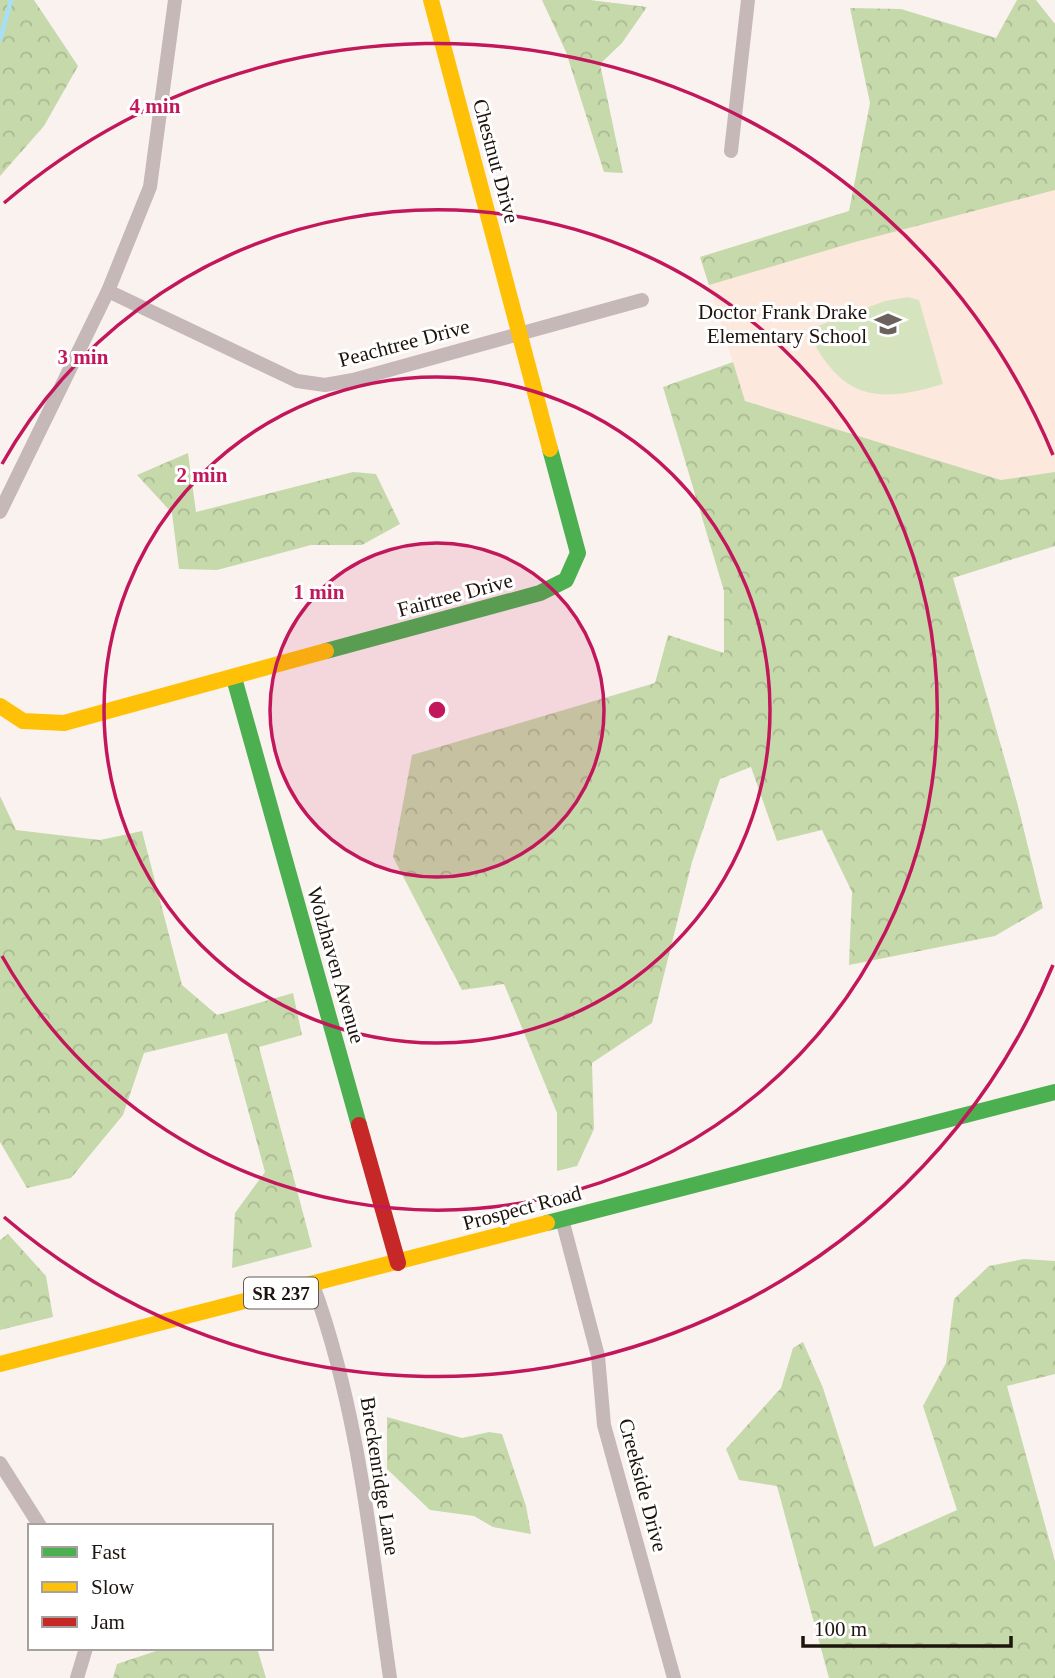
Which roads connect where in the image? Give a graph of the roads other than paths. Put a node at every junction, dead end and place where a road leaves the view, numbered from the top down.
1 (175, 0) edge
2 (431, 0) edge
3 (748, 0) edge
4 (731, 151) dead end
5 (108, 291) junction
6 (642, 300) dead end
7 (521, 332) junction
8 (0, 512) edge
9 (234, 678) junction
10 (0, 706) edge
11 (1055, 1092) edge
12 (562, 1219) junction
13 (398, 1263) junction
14 (313, 1285) junction
15 (0, 1364) edge
16 (0, 1463) edge
17 (39, 1524) edge
18 (85, 1650) edge
19 (77, 1678) edge
20 (390, 1678) edge
21 (674, 1678) edge

1 - 5 street
2 - 7 street, Chestnut Drive
3 - 4 street
5 - 7 street, Peachtree Drive
5 - 8 street
6 - 7 street, Peachtree Drive
7 - 9 street, Fairtree Drive
9 - 10 street, Fairtree Drive
9 - 13 street, Wolzhaven Avenue
11 - 12 street, Prospect Road / SR 237
12 - 13 street, Prospect Road / SR 237
12 - 21 street, Creekside Drive
13 - 14 street, Prospect Road / SR 237
14 - 15 street, Prospect Road / SR 237
14 - 20 street, Breckenridge Lane
16 - 17 street
18 - 19 street

